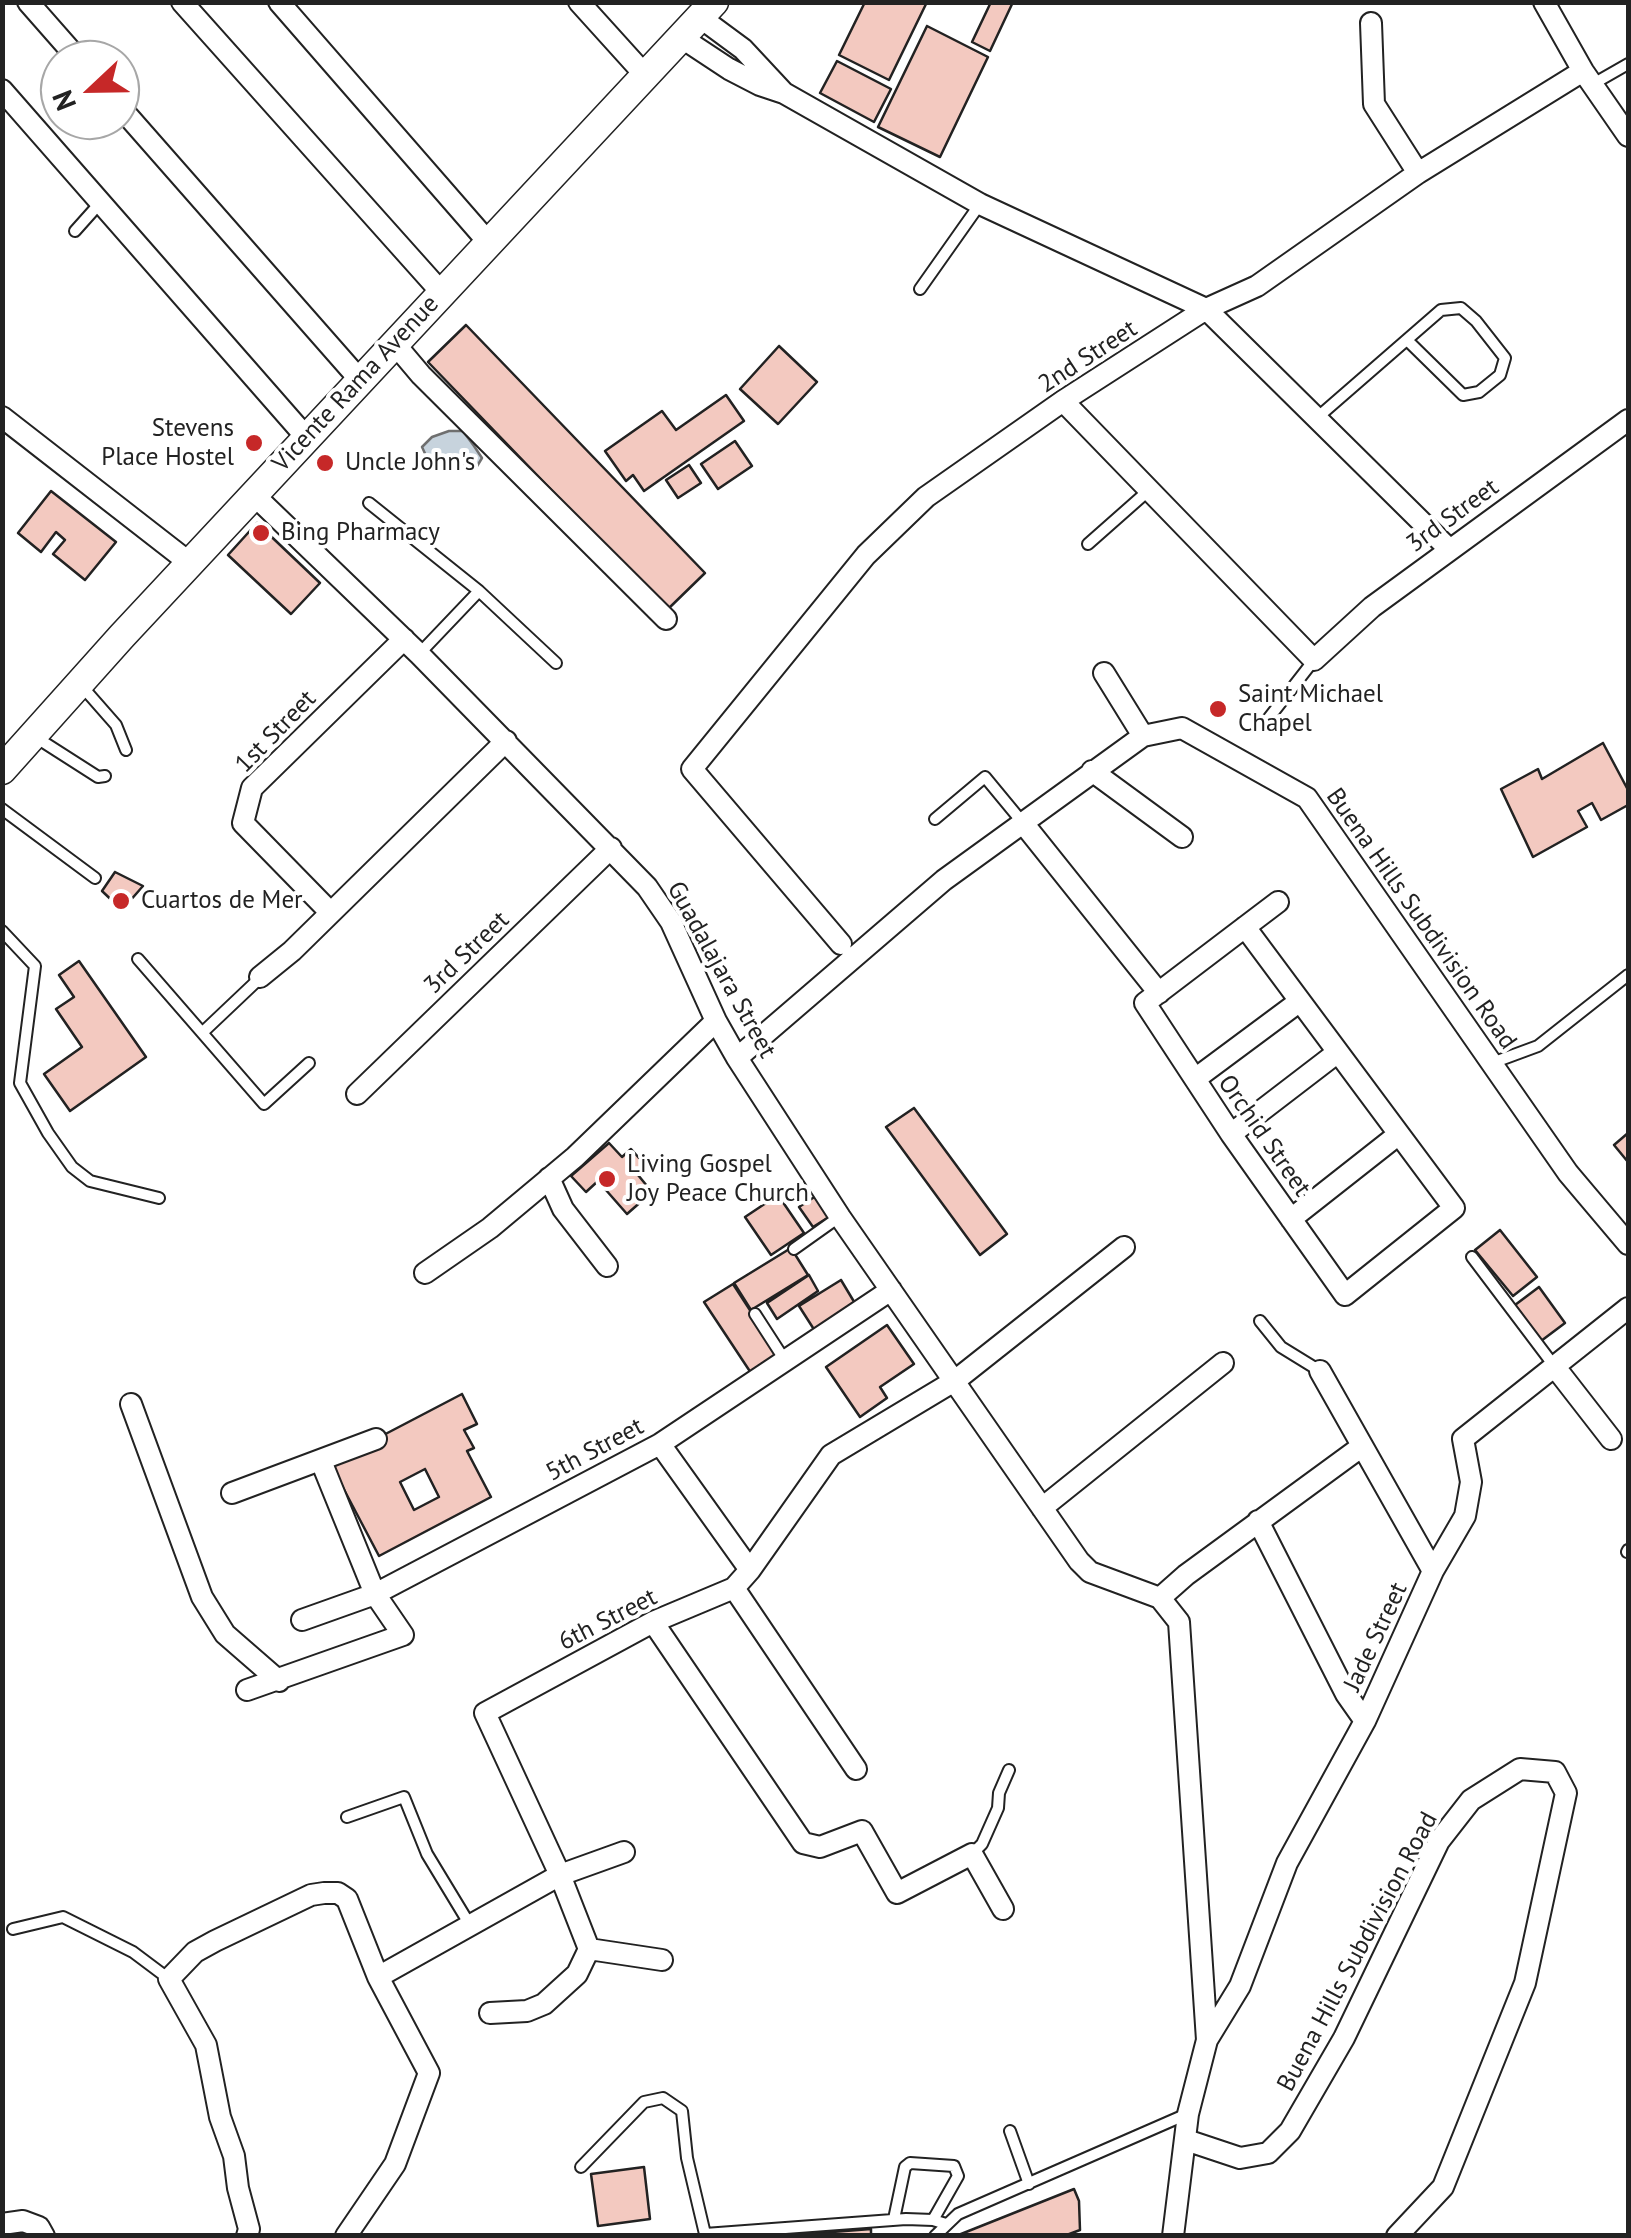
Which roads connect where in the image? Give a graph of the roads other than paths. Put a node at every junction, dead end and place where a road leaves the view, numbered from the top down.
1 (28, 2) edge
2 (182, 2) edge
3 (279, 2) edge
4 (579, 2) edge
5 (1544, 2) edge
6 (699, 20) edge
7 (1371, 23) dead end
8 (61, 40) edge
9 (1628, 64) edge
10 (645, 75) junction
11 (1588, 77) junction
12 (2, 90) edge
13 (140, 130) edge
14 (1628, 136) edge
15 (1418, 174) junction
16 (100, 202) junction
17 (980, 204) junction
18 (75, 231) dead end
19 (489, 243) junction
20 (920, 289) dead end
21 (442, 293) junction
22 (1206, 310) junction
23 (1408, 341) junction
24 (394, 343) junction
25 (360, 380) junction
26 (1063, 401) junction
27 (2, 417) edge
28 (1318, 417) junction
29 (1628, 420) edge
30 (306, 437) junction
31 (1148, 491) junction
32 (254, 494) junction
33 (369, 503) dead end
34 (1088, 544) dead end
35 (1449, 549) junction
36 (191, 564) junction
37 (479, 591) junction
38 (666, 619) dead end
39 (412, 646) junction
40 (1314, 660) junction
41 (556, 663) dead end
42 (1104, 672) dead end
43 (80, 684) junction
44 (1268, 718) dead end
45 (1144, 736) junction
46 (506, 741) junction
47 (15, 749) edge
48 (126, 750) dead end
49 (1092, 771) junction
50 (105, 776) dead end
51 (2, 808) edge
52 (935, 819) dead end
53 (1023, 824) junction
54 (1182, 837) dead end
55 (610, 848) junction
56 (95, 878) dead end
57 (1278, 902) dead end
58 (330, 912) junction
59 (1245, 927) junction
60 (2, 932) edge
61 (841, 944) dead end
62 (138, 958) dead end
63 (1628, 975) edge
64 (260, 977) joint
65 (1152, 998) junction
66 (1300, 1001) junction
67 (716, 1021) junction
68 (204, 1032) junction
69 (1338, 1052) junction
70 (737, 1058) junction
71 (309, 1063) dead end
72 (1492, 1063) junction
73 (1195, 1079) junction
74 (358, 1094) dead end
75 (1231, 1134) junction
76 (1399, 1134) junction
77 (549, 1178) junction
78 (160, 1198) dead end
79 (840, 1217) junction
80 (1291, 1219) junction
81 (1628, 1244) edge
82 (1124, 1247) dead end
83 (794, 1249) dead end
84 (1472, 1257) dead end
85 (606, 1266) dead end
86 (424, 1273) dead end
87 (891, 1290) junction
88 (1628, 1308) edge
89 (755, 1314) dead end
90 (1260, 1322) dead end
91 (786, 1362) junction
92 (1223, 1362) dead end
93 (1555, 1367) junction
94 (1320, 1371) joint
95 (956, 1380) junction
96 (131, 1404) dead end
97 (376, 1439) dead end
98 (1610, 1440) dead end
99 (660, 1444) junction
100 (1361, 1447) junction
101 (322, 1460) junction
102 (232, 1493) dead end
103 (1042, 1508) junction
104 (1258, 1521) junction
105 (750, 1570) junction
106 (1434, 1571) junction
107 (734, 1588) junction
108 (376, 1594) junction
109 (1160, 1598) junction
110 (302, 1620) dead end
111 (653, 1622) junction
112 (279, 1682) junction
113 (246, 1690) dead end
114 (1365, 1721) junction
115 (856, 1769) dead end
116 (1009, 1770) dead end
117 (347, 1816) dead end
118 (624, 1852) dead end
119 (972, 1854) junction
120 (560, 1875) junction
121 (1003, 1909) dead end
122 (470, 1926) junction
123 (13, 1929) dead end
124 (589, 1949) junction
125 (662, 1960) dead end
126 (378, 1977) junction
127 (168, 1979) junction
128 (490, 2013) dead end
129 (1207, 2040) junction
130 (1188, 2114) junction
131 (1010, 2131) dead end
132 (1186, 2140) junction
133 (581, 2167) dead end
134 (1028, 2184) junction
135 (894, 2220) junction
136 (934, 2220) junction
137 (2, 2224) edge
138 (946, 2224) junction
139 (254, 2233) edge
140 (44, 2236) edge
141 (346, 2236) edge
142 (934, 2236) edge
143 (1173, 2236) edge
144 (1397, 2236) edge

1 - 8 street
2 - 21 street
3 - 19 street
4 - 10 street
5 - 11 street
6 - 10 main road, Vicente Rama Avenue
6 - 17 street
7 - 15 street
9 - 11 lane
10 - 19 main road, Vicente Rama Avenue
11 - 14 street
11 - 15 street, 2nd Street
12 - 16 street
13 - 25 street
15 - 22 street, 2nd Street
16 - 18 lane
16 - 30 street
17 - 20 lane
17 - 22 street
19 - 21 main road, Vicente Rama Avenue
21 - 24 main road, Vicente Rama Avenue
22 - 26 street, 2nd Street
22 - 28 street
23 - 23 lane
23 - 28 lane
24 - 25 main road, Vicente Rama Avenue
24 - 38 street
25 - 30 main road, Vicente Rama Avenue
26 - 31 street
26 - 61 street, 2nd Street
27 - 36 street
28 - 35 street
29 - 35 street, 3rd Street
30 - 32 main road, Vicente Rama Avenue
31 - 34 lane
31 - 40 street
32 - 36 main road, Vicente Rama Avenue
32 - 39 street, Guadalajara Street
33 - 37 lane
35 - 40 street, 3rd Street
36 - 43 main road, Vicente Rama Avenue
37 - 39 lane
37 - 41 lane
39 - 46 street, Guadalajara Street
39 - 58 street, 1st Street
40 - 44 lane
42 - 45 street
43 - 47 main road, Vicente Rama Avenue
43 - 48 lane
45 - 49 street
45 - 72 street, Buena Hills Subdivision Road
46 - 55 street, Guadalajara Street
46 - 58 street
47 - 50 lane
49 - 53 street
49 - 54 street
51 - 56 lane
52 - 53 lane
53 - 65 street, Orchid Street
53 - 70 street
55 - 67 street, Guadalajara Street
55 - 74 street, 3rd Street
57 - 59 street
58 - 64 street
59 - 65 street
59 - 66 street
60 - 78 lane
62 - 68 lane
63 - 72 lane
64 - 68 lane
65 - 73 street, Orchid Street
66 - 69 street
66 - 73 street
67 - 70 street, Guadalajara Street
67 - 77 street
68 - 71 lane
69 - 75 street
69 - 76 street
70 - 79 street, Guadalajara Street
72 - 81 street, Buena Hills Subdivision Road
73 - 75 street, Orchid Street
75 - 80 street, Orchid Street
76 - 80 street
76 - 80 street, Orchid Street
77 - 85 street
77 - 86 street
79 - 83 lane
79 - 87 street, Guadalajara Street
82 - 95 street, 6th Street
84 - 93 lane
87 - 91 street, 5th Street
87 - 95 street, Guadalajara Street
88 - 93 street, Jade Street
89 - 91 lane
90 - 94 lane
91 - 99 street, 5th Street
92 - 103 street
93 - 98 street
93 - 106 street, Jade Street
94 - 100 street
95 - 103 street, Guadalajara Street
95 - 105 street, 6th Street
96 - 112 street
97 - 101 street
99 - 105 street
99 - 108 street, 5th Street
100 - 104 street
100 - 106 street
101 - 102 street
101 - 108 street
103 - 109 street, Guadalajara Street
104 - 109 street
104 - 114 street
105 - 107 street, 6th Street
106 - 114 street, Jade Street
107 - 111 street, 6th Street
107 - 115 street
108 - 110 street, 5th Street
108 - 112 street
109 - 129 street
111 - 119 street
111 - 120 street, 6th Street
112 - 113 street
114 - 129 street, Jade Street
116 - 119 lane
117 - 122 lane
118 - 120 street
119 - 121 street
120 - 122 street
120 - 124 street, 6th Street
122 - 126 street
123 - 127 lane
124 - 125 street
124 - 128 street
126 - 127 street
126 - 141 street
127 - 139 street
129 - 130 street
130 - 132 street
130 - 134 lane
131 - 134 lane
132 - 143 street
132 - 144 street, Buena Hills Subdivision Road
133 - 135 lane
134 - 138 lane
135 - 136 lane
135 - 136 lane
136 - 138 lane
137 - 140 street
138 - 142 lane

